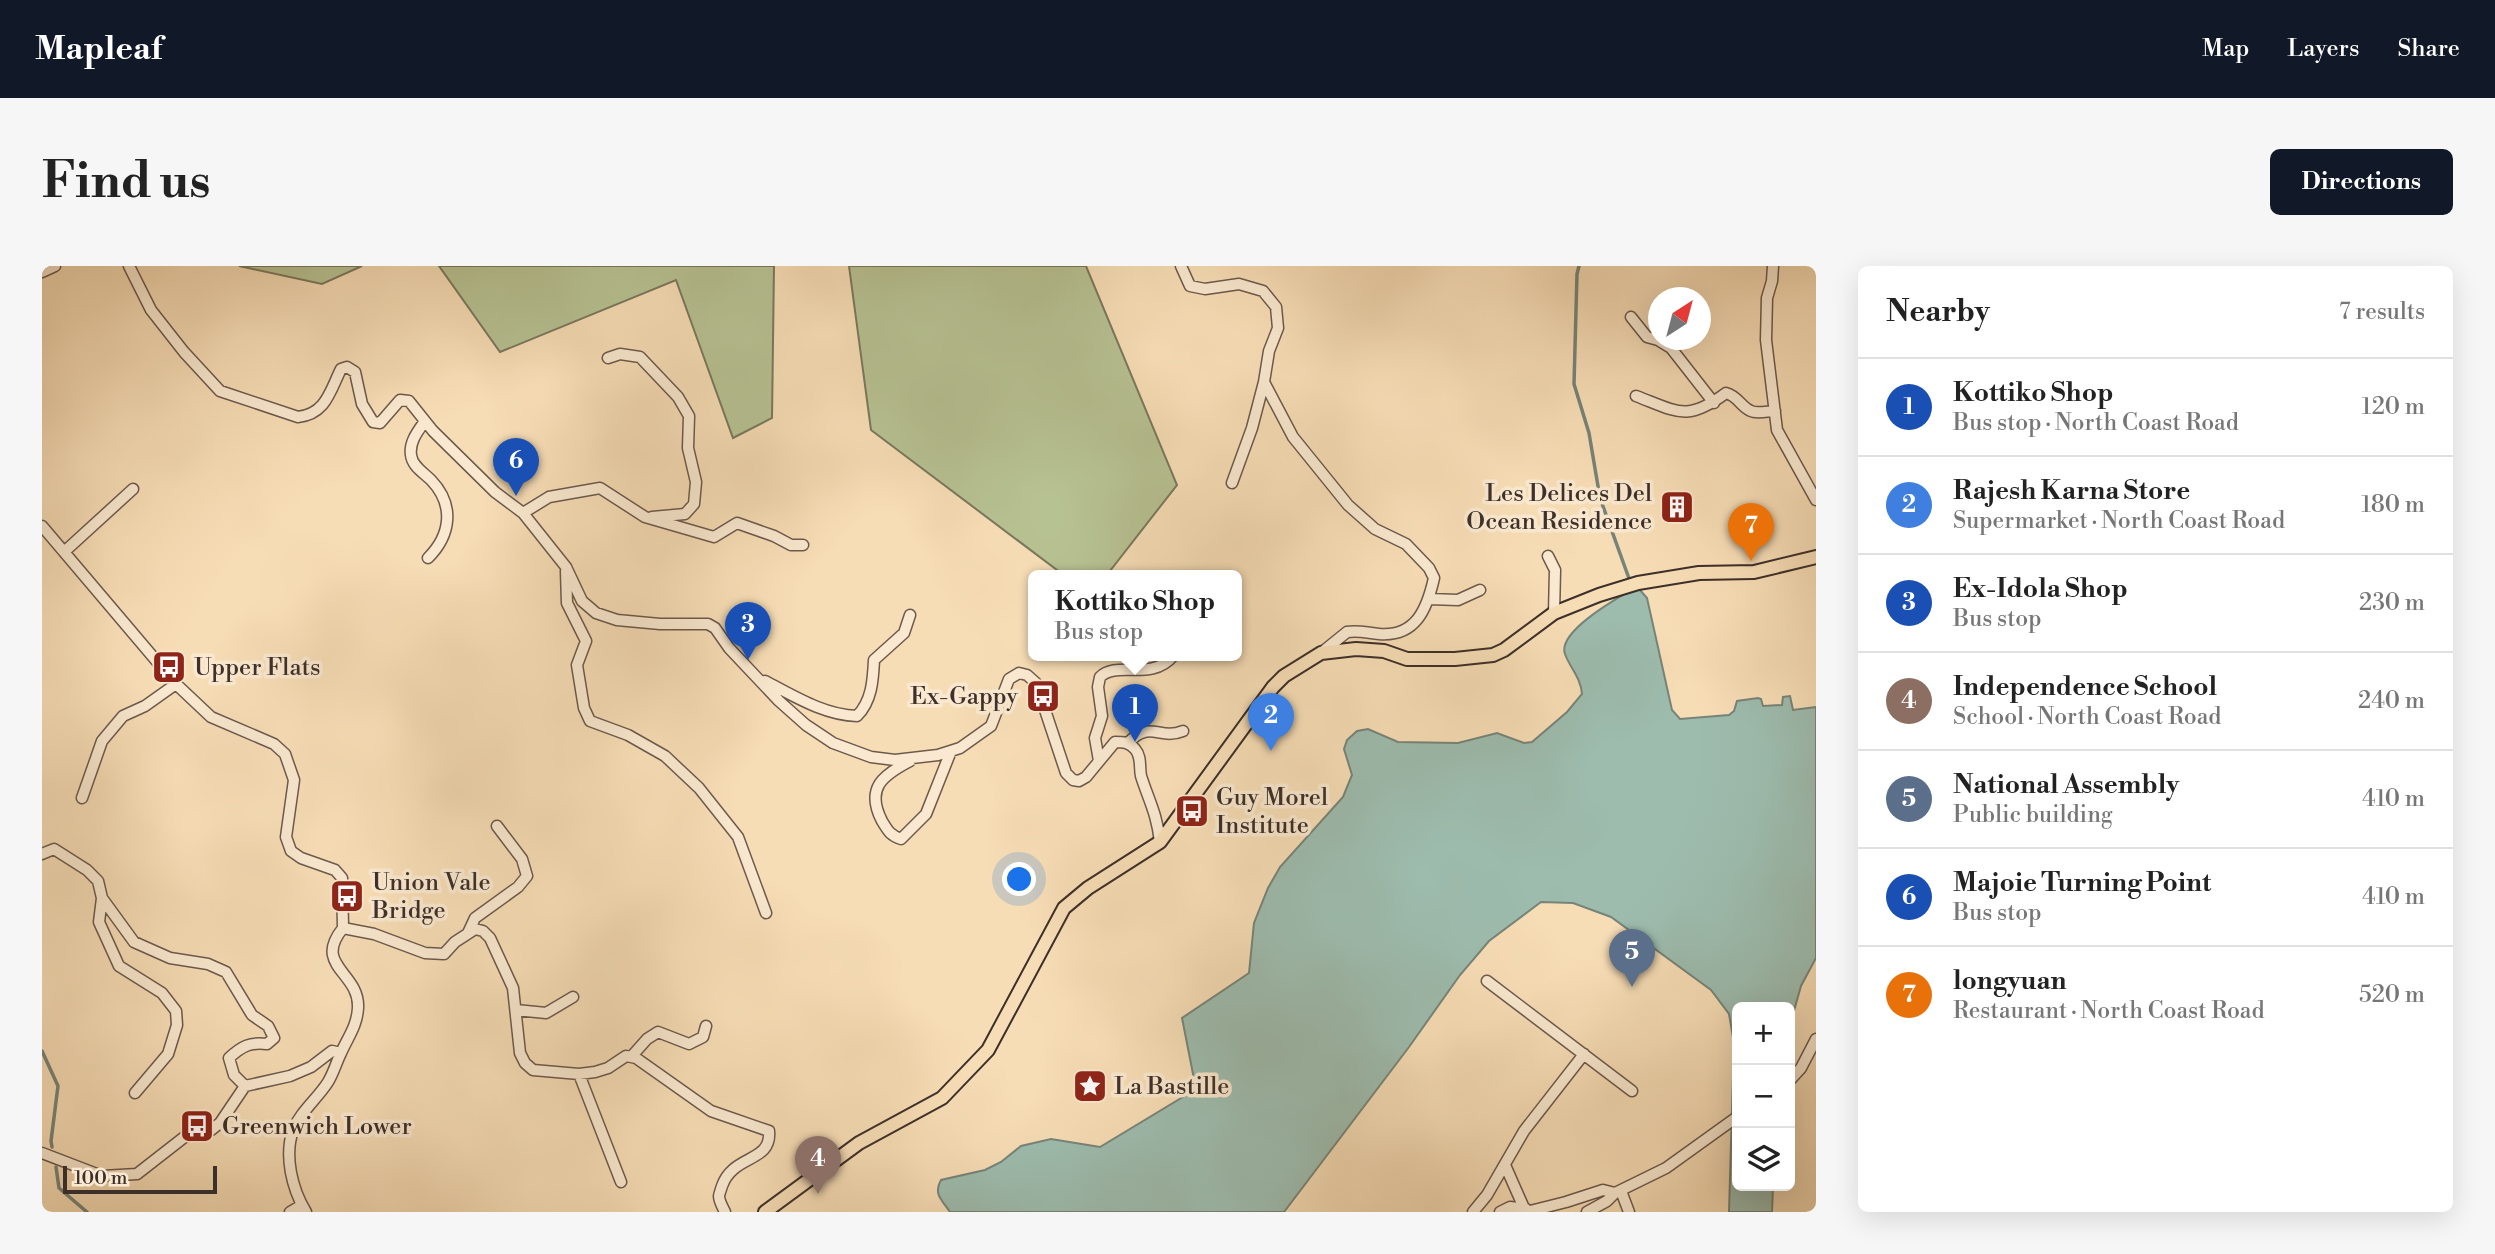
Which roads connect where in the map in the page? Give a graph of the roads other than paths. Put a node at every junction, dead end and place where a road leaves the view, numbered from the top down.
1 (55, 266) edge
2 (129, 266) edge
3 (1181, 266) edge
4 (1773, 266) edge
5 (42, 272) edge
6 (1631, 317) dead end
7 (608, 358) dead end
8 (1264, 382) junction
9 (1636, 397) dead end
10 (1714, 403) junction
11 (1775, 411) junction
12 (425, 421) junction
13 (1232, 483) dead end
14 (133, 489) dead end
15 (1816, 500) edge
16 (523, 513) junction
17 (645, 517) junction
18 (42, 526) edge
19 (803, 545) dead end
20 (64, 552) junction
21 (1548, 556) dead end
22 (1816, 557) edge
23 (428, 558) dead end
24 (566, 567) junction
25 (1480, 590) dead end
26 (1429, 599) junction
27 (1555, 614) junction
28 (910, 615) dead end
29 (1321, 653) junction
30 (1170, 661) edge
31 (759, 677) junction
32 (176, 684) junction
33 (1183, 731) dead end
34 (1128, 743) junction
35 (951, 751) junction
36 (915, 759) junction
37 (1099, 761) junction
38 (82, 798) dead end
39 (497, 826) dead end
40 (1160, 842) junction
41 (42, 854) edge
42 (102, 898) junction
43 (766, 913) dead end
44 (343, 928) junction
45 (468, 934) junction
46 (1488, 981) dead end
47 (573, 997) dead end
48 (516, 1010) junction
49 (706, 1026) dead end
50 (1816, 1039) edge
51 (341, 1053) junction
52 (1584, 1054) junction
53 (631, 1057) junction
54 (579, 1074) junction
55 (1795, 1074) edge
56 (244, 1086) junction
57 (1632, 1091) dead end
58 (135, 1093) dead end
59 (1732, 1121) edge
60 (42, 1153) edge
61 (1505, 1165) junction
62 (621, 1182) dead end
63 (1618, 1192) junction
64 (304, 1209) edge
65 (1529, 1210) edge
66 (290, 1212) edge
67 (724, 1212) edge
68 (765, 1212) edge
69 (1473, 1212) edge
70 (1500, 1212) edge
71 (1587, 1212) edge
72 (1629, 1212) edge

1 - 5 street
2 - 12 street
3 - 8 street
4 - 11 street
6 - 10 street
7 - 17 street
8 - 13 street
8 - 26 street
9 - 10 street
10 - 11 street
11 - 15 street
12 - 16 street
12 - 23 street
14 - 20 street
16 - 17 street
16 - 24 street
17 - 19 street
18 - 20 street
20 - 32 street
21 - 27 street
22 - 27 main road
24 - 31 street
24 - 43 street
25 - 26 street
26 - 29 street
27 - 29 main road
28 - 31 street
29 - 40 main road
30 - 37 street
31 - 36 street
32 - 38 street
32 - 44 street
33 - 34 street
34 - 37 street
34 - 40 street
35 - 36 street
35 - 36 street
35 - 37 street
39 - 45 street
40 - 68 main road
41 - 42 street
42 - 56 street
42 - 58 street
44 - 45 street
44 - 51 street
45 - 48 street
46 - 52 street
47 - 48 street
48 - 54 street
49 - 53 street
50 - 55 street
51 - 56 street
51 - 64 street
52 - 57 street
52 - 61 street
53 - 54 street
53 - 67 street
54 - 62 street
56 - 60 street
59 - 63 street
61 - 65 street
61 - 69 street
63 - 65 street
63 - 71 street
63 - 72 street
64 - 66 street
65 - 70 street

